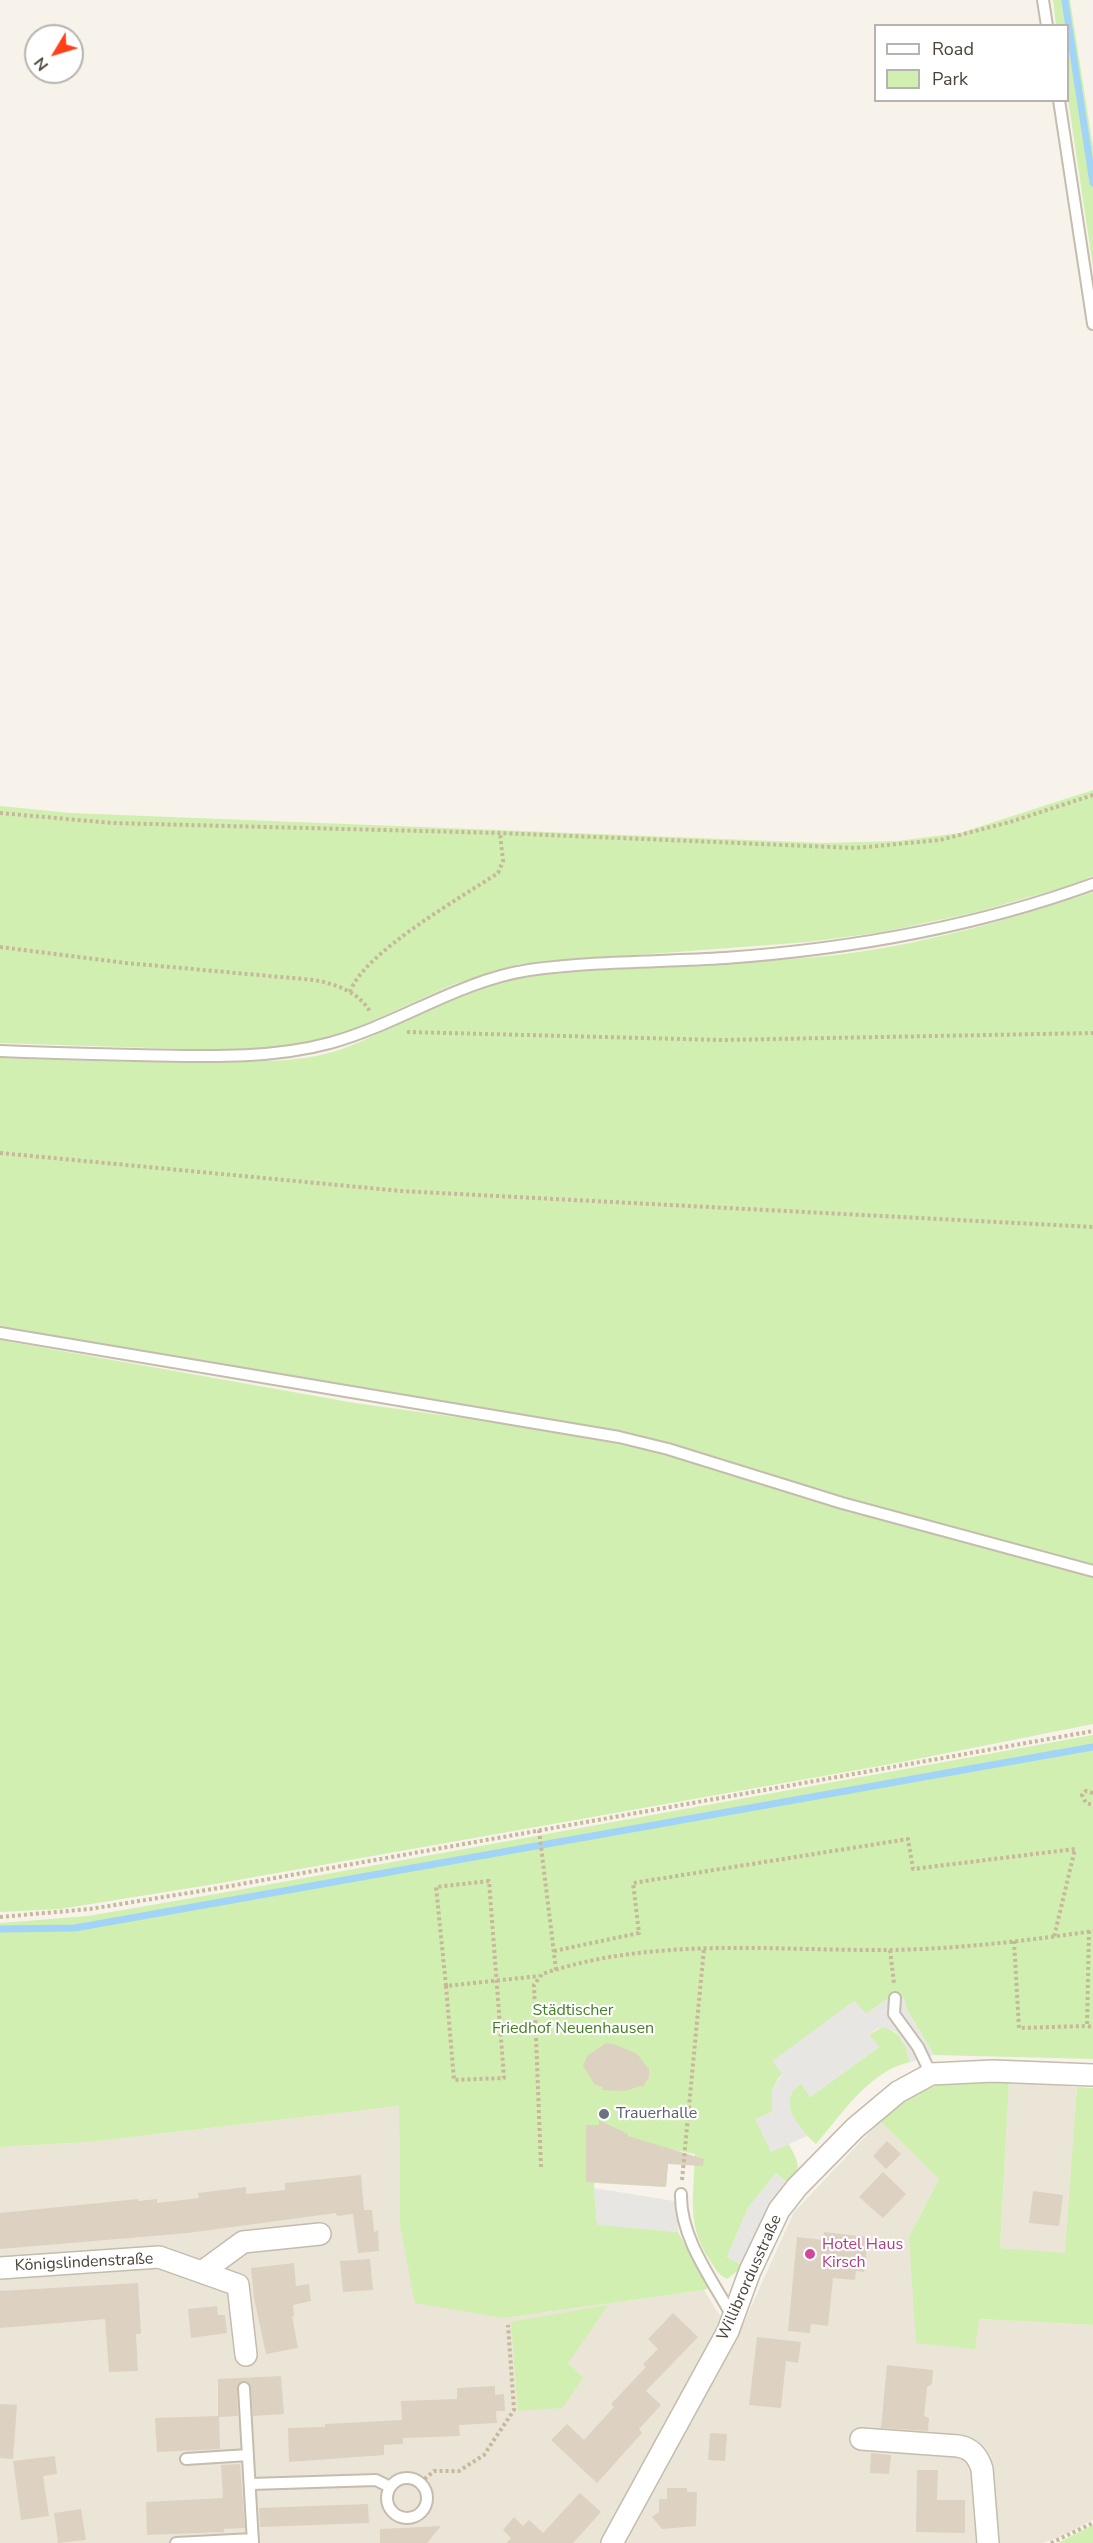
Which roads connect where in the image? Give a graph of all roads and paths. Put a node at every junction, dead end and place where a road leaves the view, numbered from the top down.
1 (1043, 0) edge
2 (1047, 24) edge
3 (1059, 102) edge
4 (1093, 324) edge
5 (1093, 795) edge
6 (0, 813) edge
7 (500, 833) junction
8 (1093, 885) edge
9 (0, 947) edge
10 (350, 992) junction
11 (375, 1028) junction
12 (406, 1032) dead end
13 (1093, 1033) edge
14 (0, 1051) edge
15 (0, 1153) edge
16 (1093, 1227) edge
17 (0, 1334) edge
18 (1093, 1571) edge
19 (1093, 1731) edge
20 (1093, 1793) edge
21 (1093, 1805) edge
22 (539, 1830) junction
23 (0, 1917) edge
24 (1091, 1931) edge
25 (1054, 1937) junction
26 (1014, 1941) junction
27 (704, 1948) junction
28 (890, 1950) junction
29 (554, 1951) junction
30 (556, 1970) junction
31 (539, 1976) junction
32 (497, 1981) junction
33 (446, 1986) junction
34 (895, 1998) joint
35 (1087, 2026) junction
36 (1093, 2027) edge
37 (931, 2074) junction
38 (1093, 2075) edge
39 (541, 2168) dead end
40 (681, 2194) joint
41 (320, 2234) dead end
42 (0, 2268) edge
43 (202, 2272) junction
44 (733, 2318) junction
45 (508, 2325) dead end
46 (246, 2355) dead end
47 (244, 2388) dead end
48 (861, 2439) dead end
49 (248, 2455) junction
50 (186, 2459) dead end
51 (420, 2483) junction
52 (251, 2484) junction
53 (390, 2487) junction
54 (1093, 2523) edge
55 (253, 2541) edge
56 (176, 2543) edge
57 (612, 2543) edge
58 (988, 2543) edge
59 (1051, 2543) edge

1 - 2 lane
3 - 4 lane
5 - 7 path
6 - 7 path
7 - 10 path
8 - 11 lane
9 - 10 path
10 - 11 path
11 - 14 lane
12 - 13 path
15 - 16 path
17 - 18 lane
19 - 22 path
20 - 21 path
22 - 23 path
22 - 29 path
24 - 25 path
24 - 35 path
25 - 26 path
25 - 29 path
26 - 28 path
26 - 35 path
27 - 28 path
27 - 30 path
27 - 40 path
28 - 34 path
29 - 30 path
30 - 31 path
31 - 32 path
31 - 39 path
32 - 33 path
32 - 33 path
32 - 33 path
34 - 37 lane
35 - 36 path
37 - 38 street, Willibrordusstraße
37 - 44 street, Willibrordusstraße
40 - 44 lane
41 - 43 street
42 - 43 street, Königslindenstraße
43 - 46 street, Königslindenstraße
44 - 57 street, Willibrordusstraße
45 - 51 path
47 - 49 lane
48 - 58 street
49 - 50 lane
49 - 52 lane
51 - 53 lane
51 - 53 lane
52 - 53 lane
52 - 55 lane
54 - 59 path
55 - 56 lane

